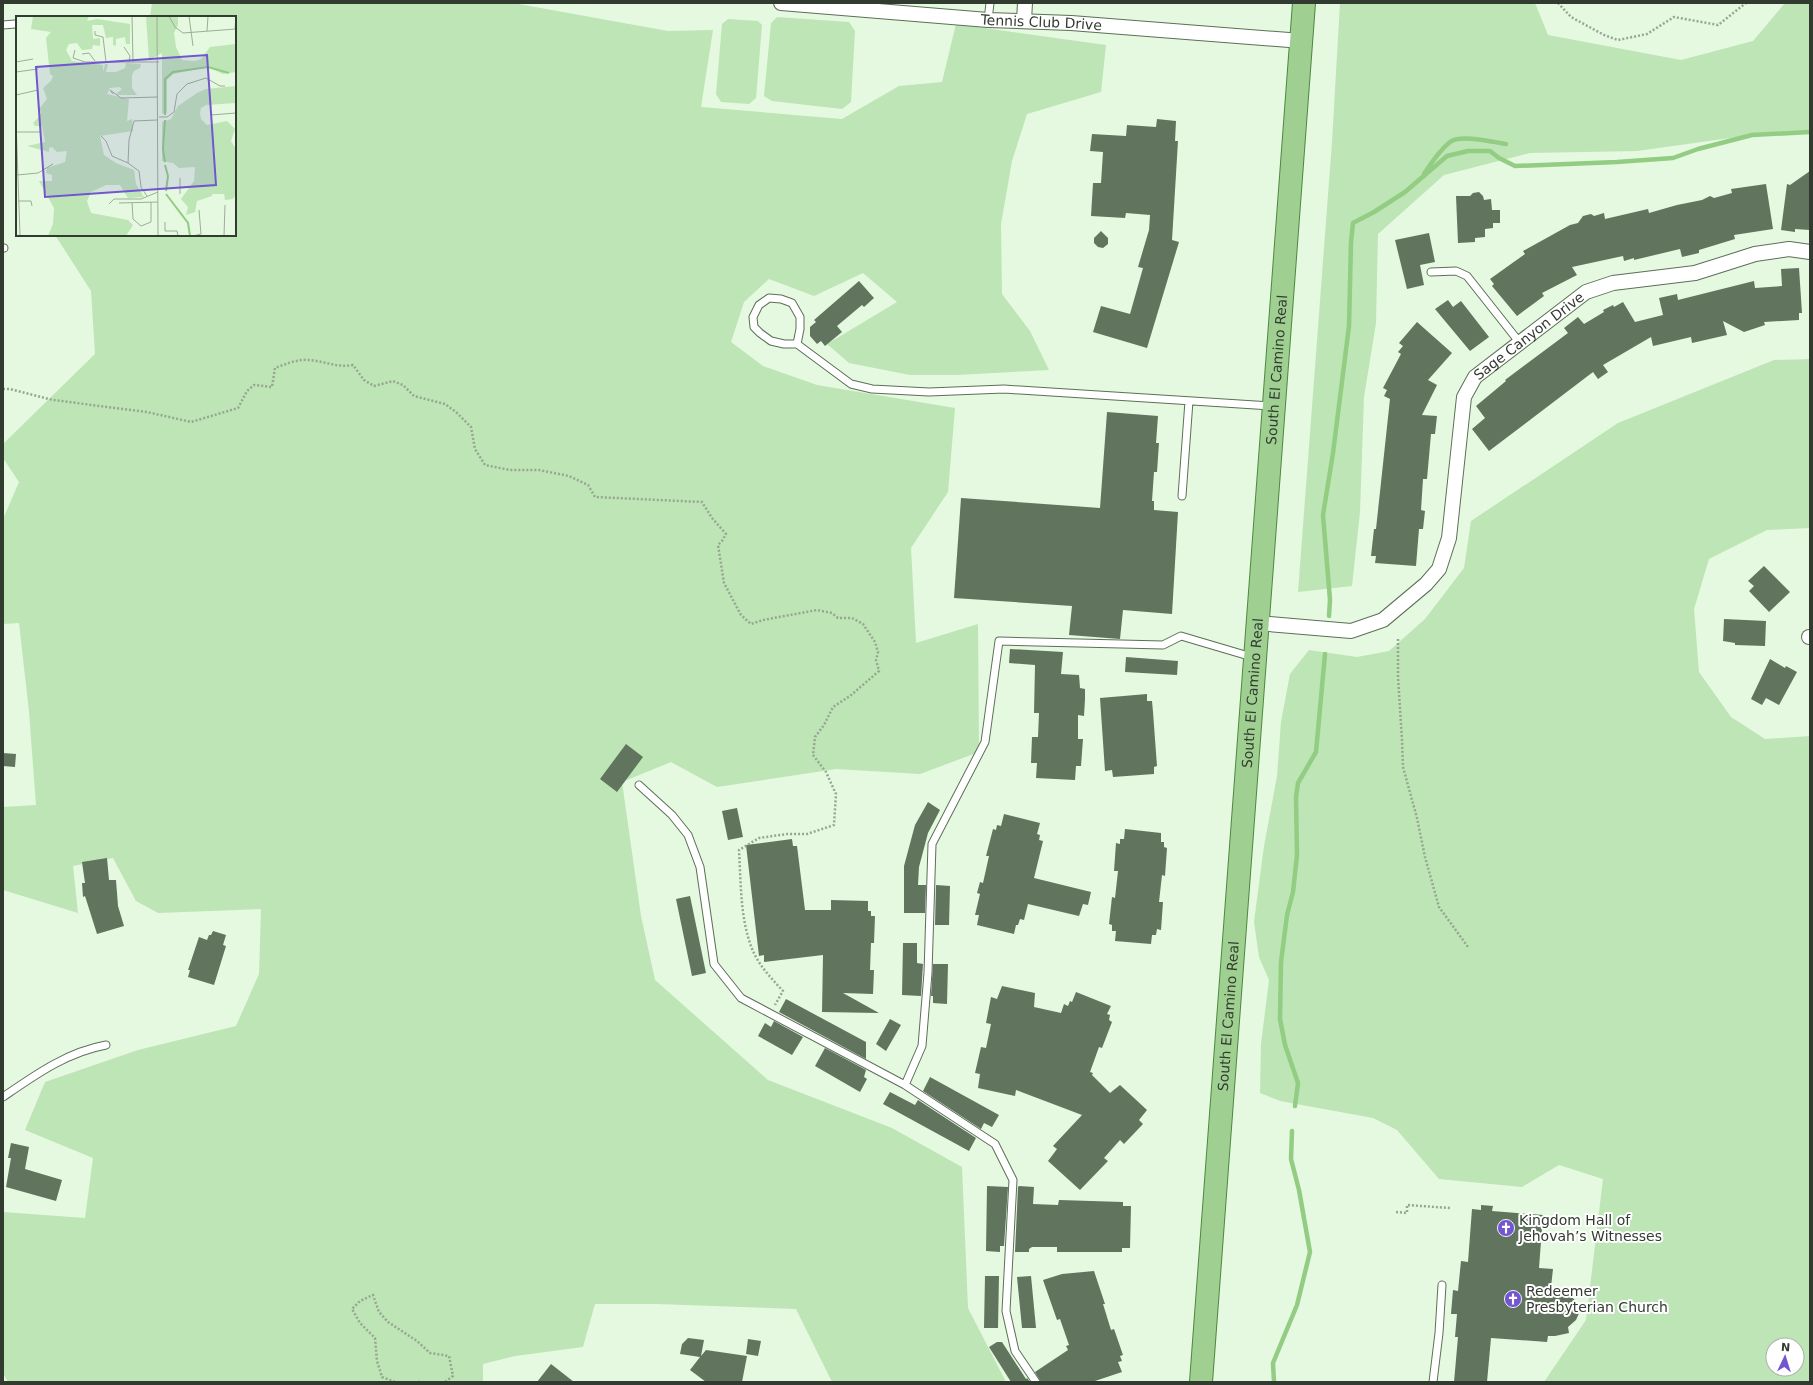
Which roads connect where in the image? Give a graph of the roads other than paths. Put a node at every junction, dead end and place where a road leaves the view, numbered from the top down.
1 (781, 3) edge
2 (990, 3) edge
3 (1025, 3) edge
4 (1304, 3) edge
5 (988, 20) junction
6 (1024, 20) junction
7 (15, 24) dead end
8 (3, 25) edge
9 (1302, 41) junction
10 (1810, 252) edge
11 (1431, 272) dead end
12 (1520, 343) junction
13 (797, 344) junction
14 (1189, 401) junction
15 (1274, 406) junction
16 (1182, 496) dead end
17 (1257, 623) junction
18 (1254, 658) junction
19 (639, 785) dead end
20 (106, 1044) dead end
21 (905, 1085) junction
22 (3, 1098) edge
23 (1442, 1285) dead end
24 (1036, 1382) edge
25 (1200, 1382) edge
26 (1433, 1382) edge

1 - 5 street, Tennis Club Drive
2 - 5 lane
3 - 6 street
4 - 9 main road, South El Camino Real
5 - 6 street, Tennis Club Drive
6 - 9 street, Tennis Club Drive
7 - 8 lane
9 - 15 main road, South El Camino Real
10 - 12 street, Sage Canyon Drive
11 - 12 lane
12 - 17 street, Sage Canyon Drive
13 - 13 lane
13 - 14 lane
14 - 15 lane
14 - 16 lane
15 - 17 main road, South El Camino Real
17 - 18 main road, South El Camino Real
18 - 21 lane
18 - 25 main road, South El Camino Real
19 - 21 lane
20 - 22 lane
21 - 24 lane
23 - 26 lane

